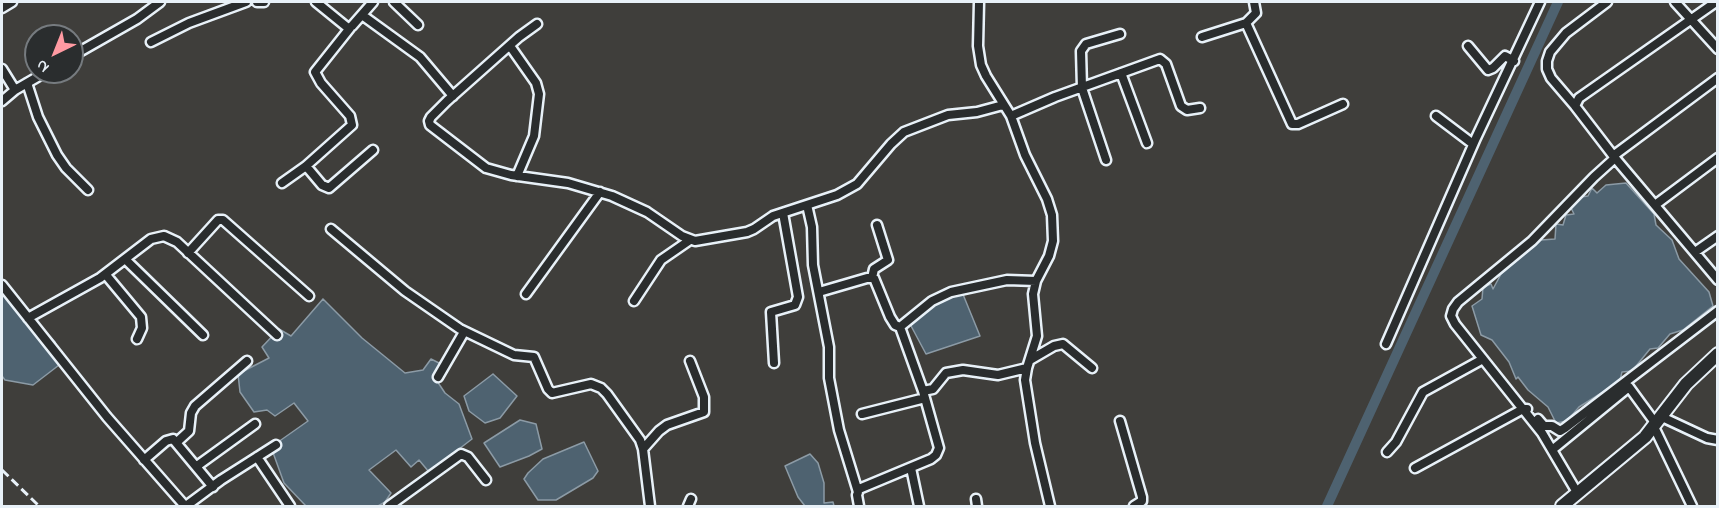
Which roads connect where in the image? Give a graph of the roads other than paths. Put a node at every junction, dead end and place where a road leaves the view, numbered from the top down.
1 (12, 2) edge
2 (160, 2) edge
3 (246, 2) edge
4 (257, 2) edge
5 (264, 2) edge
6 (316, 2) edge
7 (373, 2) edge
8 (394, 2) edge
9 (979, 2) edge
10 (1254, 2) edge
11 (1540, 2) edge
12 (1606, 2) edge
13 (1675, 2) edge
14 (1716, 2) edge
15 (2, 8) edge
16 (362, 15) junction
17 (1692, 19) junction
18 (1246, 23) junction
19 (537, 24) dead end
20 (418, 25) dead end
21 (350, 27) junction
22 (1120, 34) dead end
23 (1202, 37) dead end
24 (152, 42) dead end
25 (510, 46) junction
26 (1468, 46) dead end
27 (84, 49) edge
28 (1718, 49) edge
29 (1514, 61) junction
30 (2, 69) edge
31 (1120, 73) junction
32 (1718, 78) edge
33 (25, 84) edge
34 (27, 84) edge
35 (1082, 88) junction
36 (15, 90) junction
37 (453, 96) junction
38 (2, 101) edge
39 (1343, 104) dead end
40 (1003, 105) junction
41 (1575, 106) junction
42 (1200, 108) dead end
43 (1011, 116) junction
44 (1436, 116) dead end
45 (1147, 142) dead end
46 (1473, 144) junction
47 (373, 150) dead end
48 (1614, 157) junction
49 (1718, 158) edge
50 (1106, 160) dead end
51 (306, 166) junction
52 (517, 176) junction
53 (282, 183) dead end
54 (88, 190) dead end
55 (600, 192) junction
56 (807, 205) junction
57 (1655, 205) junction
58 (783, 213) junction
59 (877, 225) dead end
60 (331, 229) dead end
61 (1718, 236) edge
62 (690, 240) junction
63 (1695, 252) junction
64 (188, 253) junction
65 (125, 259) junction
66 (106, 275) junction
67 (872, 278) junction
68 (1717, 279) edge
69 (1036, 281) junction
70 (2, 285) edge
71 (819, 291) junction
72 (526, 294) dead end
73 (309, 296) dead end
74 (634, 301) dead end
75 (1718, 311) edge
76 (28, 318) junction
77 (900, 327) junction
78 (464, 332) junction
79 (203, 335) dead end
80 (277, 335) dead end
81 (137, 339) dead end
82 (1386, 344) dead end
83 (1718, 354) edge
84 (1484, 359) junction
85 (247, 361) dead end
86 (690, 361) dead end
87 (774, 363) dead end
88 (1028, 364) junction
89 (1092, 368) dead end
90 (438, 377) dead end
91 (924, 395) junction
92 (1523, 409) junction
93 (862, 414) dead end
94 (1120, 421) dead end
95 (1657, 422) junction
96 (255, 424) dead end
97 (1718, 440) edge
98 (177, 442) junction
99 (276, 445) dead end
100 (644, 449) junction
101 (1552, 450) junction
102 (1387, 452) dead end
103 (257, 457) junction
104 (144, 460) junction
105 (197, 466) junction
106 (911, 468) junction
107 (1415, 468) dead end
108 (486, 480) dead end
109 (213, 487) junction
110 (858, 492) junction
111 (1578, 494) junction
112 (185, 507) edge
113 (290, 507) edge
114 (389, 507) edge
115 (650, 507) edge
116 (860, 507) edge
117 (919, 507) edge
118 (1050, 507) edge
119 (1134, 507) edge
120 (1562, 507) edge
121 (1692, 507) edge

1 - 15 street
2 - 27 street
3 - 24 street
4 - 5 street
6 - 21 street
7 - 16 street
8 - 20 street
9 - 40 street
10 - 18 street
11 - 29 street
12 - 41 street
13 - 17 street
14 - 17 street
16 - 21 street
16 - 37 street
17 - 28 street
17 - 41 street
18 - 23 street
18 - 39 street
19 - 25 street
21 - 51 street
22 - 35 street
25 - 37 street
25 - 52 street
26 - 29 street
29 - 46 street
30 - 36 street
31 - 35 street
31 - 42 street
31 - 45 street
32 - 48 street
33 - 36 street
34 - 54 street
35 - 43 street
35 - 50 street
36 - 38 street
37 - 52 street
40 - 43 street
40 - 56 street
41 - 48 street
43 - 69 street
44 - 46 street
46 - 82 street
47 - 51 street
48 - 57 street
48 - 84 street
49 - 57 street
51 - 53 street
52 - 55 street
55 - 62 street
55 - 72 street
56 - 58 street
56 - 71 street
57 - 63 street
58 - 62 street
58 - 87 street
59 - 67 street
60 - 78 street
61 - 63 street
62 - 74 street
63 - 68 street
64 - 65 street
64 - 73 street
64 - 80 street
65 - 66 street
65 - 79 street
66 - 76 street
66 - 81 street
67 - 71 street
67 - 77 street
69 - 77 street
69 - 88 street
70 - 76 street
71 - 110 street
75 - 92 street
76 - 104 street
77 - 91 street
78 - 90 street
78 - 100 street
83 - 95 street
84 - 92 street
84 - 102 street
85 - 98 street
86 - 100 street
88 - 89 street
88 - 91 street
88 - 118 street
91 - 93 street
91 - 106 street
92 - 101 street
92 - 107 street
94 - 119 street
95 - 97 street
95 - 101 street
95 - 111 street
95 - 121 street
96 - 105 street
98 - 104 street
98 - 105 street
99 - 103 street
100 - 115 street
101 - 111 street
103 - 109 street
103 - 113 street
104 - 112 street
105 - 109 street
106 - 110 street
106 - 117 street
108 - 114 street
109 - 112 street
110 - 116 street
111 - 120 street

